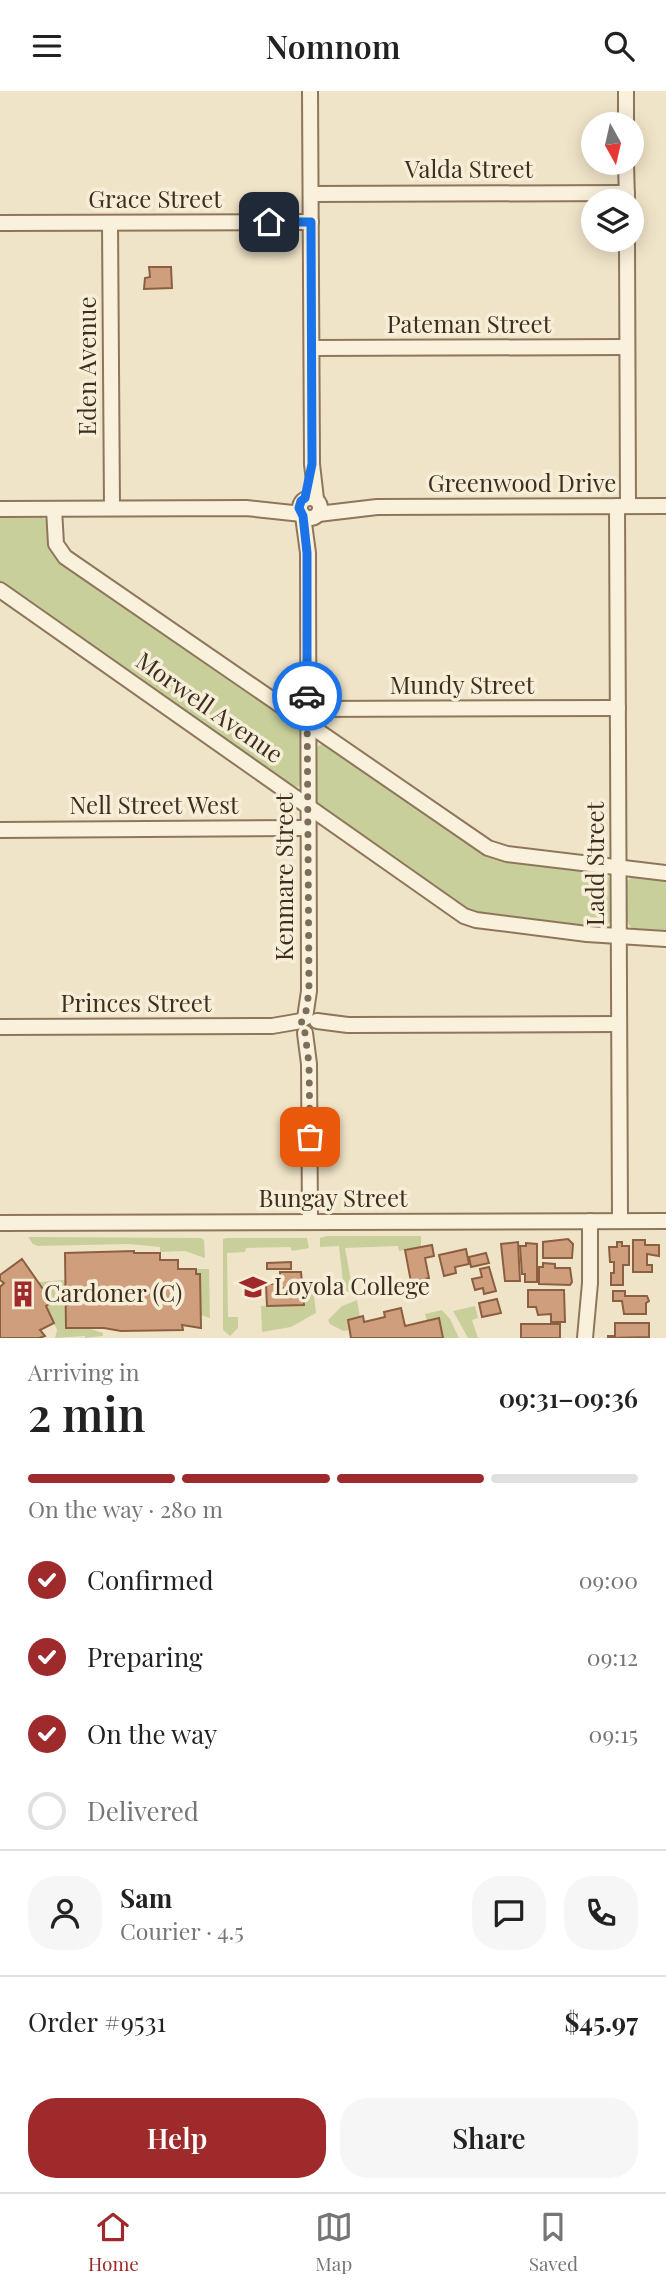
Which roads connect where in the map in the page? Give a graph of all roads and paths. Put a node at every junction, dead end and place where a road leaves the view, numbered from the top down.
1 (310, 91) edge
2 (626, 91) edge
3 (626, 112) edge
4 (311, 194) junction
5 (581, 197) edge
6 (311, 222) junction
7 (0, 223) edge
8 (110, 223) junction
9 (627, 252) edge
10 (627, 347) junction
11 (312, 348) junction
12 (623, 506) junction
13 (666, 506) edge
14 (112, 508) junction
15 (310, 508) junction
16 (0, 509) edge
17 (54, 509) junction
18 (0, 590) edge
19 (618, 708) junction
20 (307, 716) junction
21 (308, 806) junction
22 (307, 828) junction
23 (0, 830) edge
24 (618, 867) junction
25 (666, 873) edge
26 (619, 935) junction
27 (666, 939) edge
28 (619, 1024) junction
29 (309, 1026) junction
30 (0, 1027) edge
31 (590, 1221) junction
32 (620, 1221) junction
33 (666, 1221) edge
34 (310, 1222) junction
35 (0, 1223) edge
36 (585, 1338) edge

1 - 4 street, Kenmare Street
2 - 3 street
4 - 5 street, Valda Street
4 - 6 street, Kenmare Street
6 - 8 street, Grace Street
6 - 11 street, Kenmare Street
7 - 8 street, Grace Street
8 - 14 street, Eden Avenue
9 - 10 street, Ladd Street
10 - 11 street, Pateman Street
10 - 12 street, Ladd Street
11 - 15 street, Kenmare Street
12 - 13 street, Greenwood Drive
12 - 15 street, Greenwood Drive
12 - 19 street, Ladd Street
14 - 15 street, Greenwood Drive
14 - 17 street, Greenwood Drive
15 - 20 street, Kenmare Street
16 - 17 street, Greenwood Drive
17 - 20 street, Morwell Avenue
18 - 21 street, Morwell Avenue
19 - 20 street, Mundy Street
19 - 24 street, Ladd Street
20 - 21 street, Kenmare Street
20 - 24 street, Morwell Avenue
21 - 22 street, Kenmare Street
21 - 26 street, Morwell Avenue
22 - 23 street, Nell Street West
22 - 29 street, Kenmare Street
24 - 25 street, Morwell Avenue
24 - 26 street, Ladd Street
26 - 27 street, Morwell Avenue
26 - 28 street, Ladd Street
28 - 29 street, Princes Street
28 - 32 street, Ladd Street
29 - 30 street, Princes Street
29 - 34 street, Kenmare Street
31 - 32 street, Bungay Street
31 - 34 street, Bungay Street
31 - 36 street
32 - 33 street, Bungay Street
34 - 35 street, Bungay Street

